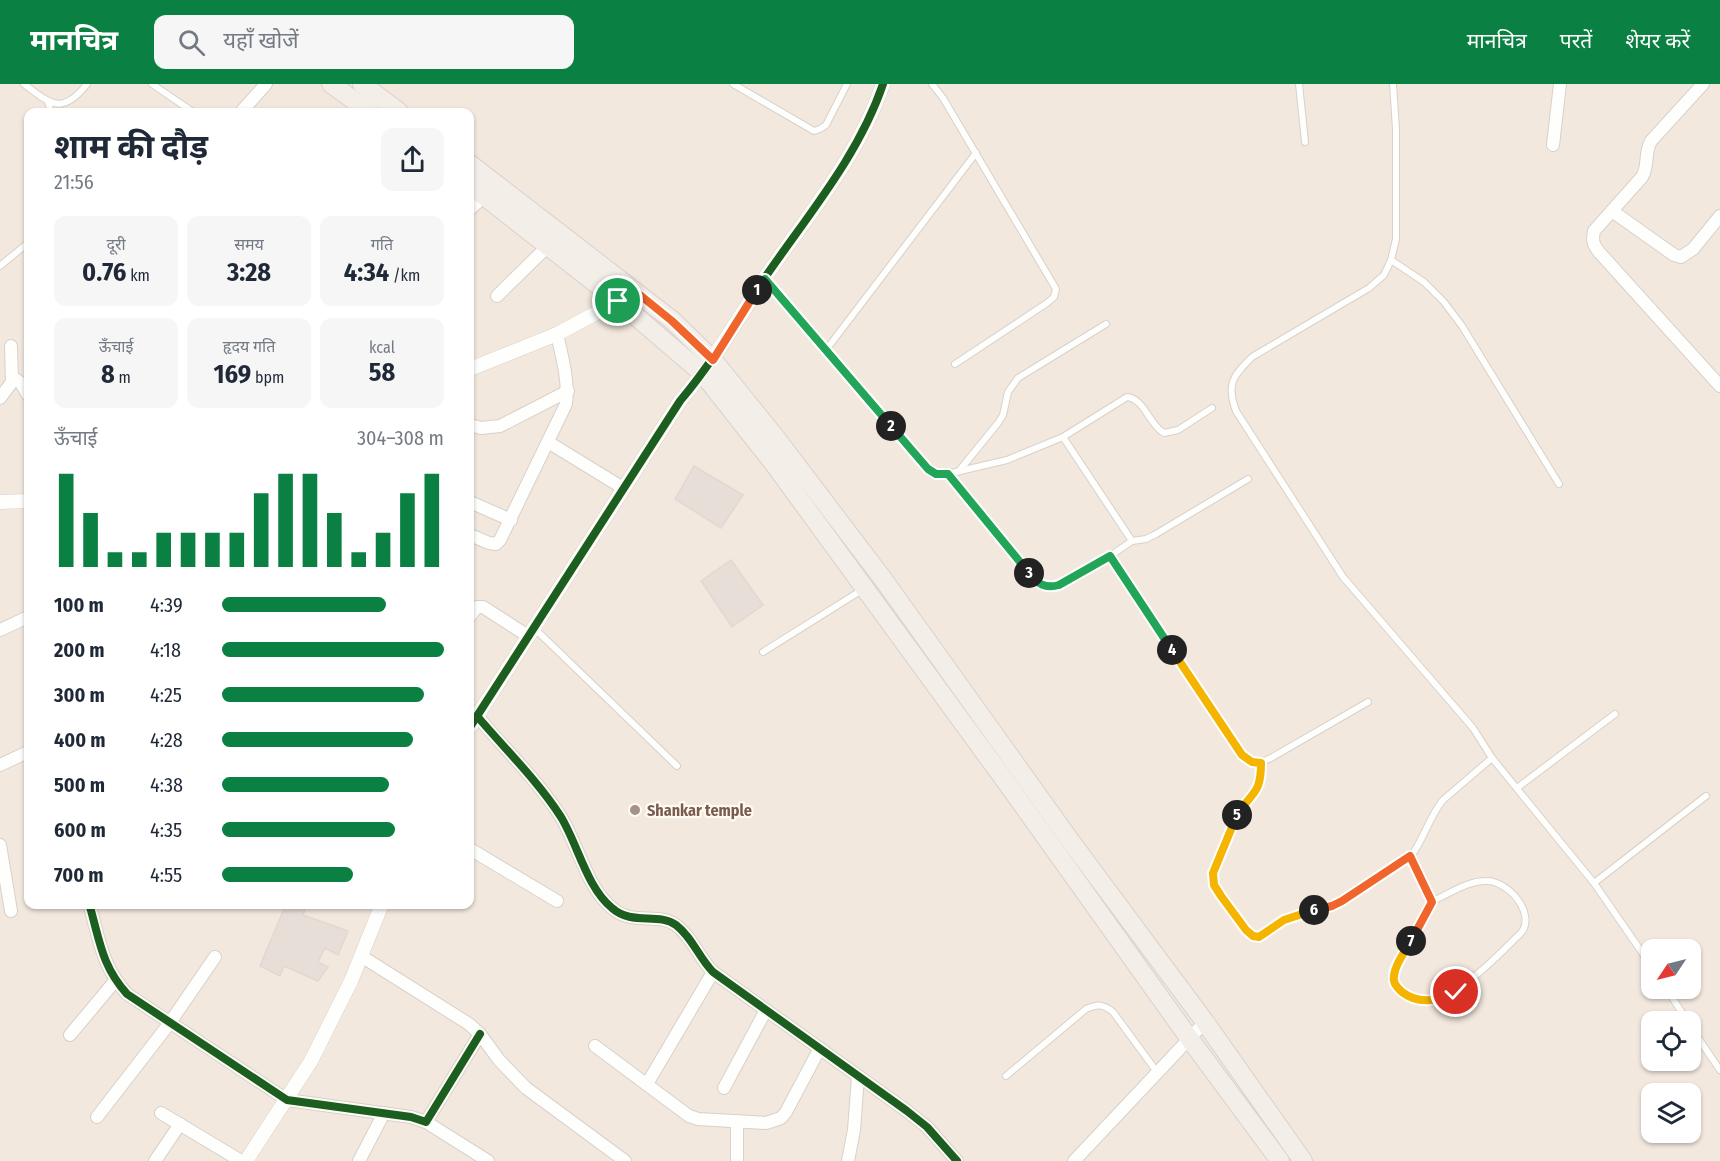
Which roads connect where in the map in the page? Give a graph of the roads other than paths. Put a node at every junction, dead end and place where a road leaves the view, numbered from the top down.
1 (24, 84) edge
2 (87, 84) edge
3 (152, 84) edge
4 (266, 84) edge
5 (331, 84) edge
6 (362, 84) edge
7 (733, 84) edge
8 (847, 84) edge
9 (883, 84) edge
10 (932, 84) edge
11 (1299, 84) edge
12 (1394, 84) edge
13 (1560, 84) edge
14 (1703, 84) edge
15 (48, 102) junction
16 (50, 108) edge
17 (187, 108) edge
18 (245, 108) edge
19 (364, 108) edge
20 (394, 108) edge
21 (1305, 142) dead end
22 (1552, 145) dead end
23 (976, 153) junction
24 (474, 168) edge
25 (477, 190) edge
26 (1612, 211) junction
27 (1720, 216) edge
28 (554, 239) junction
29 (24, 246) edge
30 (0, 253) edge
31 (1391, 260) junction
32 (6, 261) junction
33 (0, 266) edge
34 (765, 279) junction
35 (635, 291) junction
36 (497, 296) dead end
37 (618, 301) junction
38 (1106, 324) dead end
39 (557, 334) junction
40 (11, 346) dead end
41 (826, 350) junction
42 (955, 364) dead end
43 (474, 367) edge
44 (708, 367) junction
45 (12, 377) junction
46 (1720, 386) edge
47 (24, 388) edge
48 (568, 391) junction
49 (0, 398) edge
50 (1212, 408) dead end
51 (474, 426) edge
52 (1062, 437) junction
53 (548, 442) junction
54 (959, 471) junction
55 (948, 474) junction
56 (1248, 479) dead end
57 (1560, 484) dead end
58 (623, 488) junction
59 (24, 501) edge
60 (0, 502) edge
61 (474, 504) edge
62 (511, 520) junction
63 (474, 537) edge
64 (1132, 541) junction
65 (1110, 556) junction
66 (865, 589) junction
67 (474, 611) edge
68 (24, 619) edge
69 (0, 630) edge
70 (531, 632) junction
71 (763, 652) dead end
72 (1368, 702) dead end
73 (1615, 714) dead end
74 (474, 720) edge
75 (474, 723) edge
76 (24, 754) edge
77 (1492, 758) junction
78 (1261, 763) junction
79 (0, 765) edge
80 (677, 766) dead end
81 (1517, 788) junction
82 (1706, 796) dead end
83 (0, 845) edge
84 (474, 851) edge
85 (1410, 856) junction
86 (1594, 883) junction
87 (557, 901) dead end
88 (1432, 902) junction
89 (91, 909) edge
90 (380, 909) edge
91 (11, 911) dead end
92 (1641, 951) edge
93 (361, 956) junction
94 (215, 957) dead end
95 (713, 972) junction
96 (115, 981) junction
97 (766, 1010) junction
98 (1205, 1022) junction
99 (169, 1024) junction
100 (480, 1034) junction
101 (70, 1035) dead end
102 (1189, 1038) junction
103 (1701, 1042) edge
104 (595, 1046) dead end
105 (820, 1048) junction
106 (1720, 1070) edge
107 (1157, 1072) junction
108 (858, 1076) junction
109 (1006, 1076) dead end
110 (647, 1084) junction
111 (724, 1088) dead end
112 (287, 1100) junction
113 (161, 1113) dead end
114 (384, 1113) junction
115 (97, 1117) dead end
116 (737, 1121) junction
117 (426, 1122) junction
118 (180, 1124) junction
119 (468, 1155) edge
120 (155, 1161) edge
121 (241, 1161) edge
122 (246, 1161) edge
123 (359, 1161) edge
124 (488, 1161) edge
125 (625, 1161) edge
126 (738, 1161) edge
127 (848, 1161) edge
128 (957, 1161) edge
129 (1074, 1161) edge
130 (1280, 1161) edge
131 (1303, 1161) edge

1 - 15 lane
2 - 15 lane
3 - 17 lane
4 - 18 street
5 - 19 main road
6 - 20 main road
7 - 8 lane
9 - 34 street
10 - 23 lane
11 - 21 lane
12 - 31 lane
13 - 22 street
14 - 26 street
15 - 16 lane
23 - 41 lane
23 - 42 lane
24 - 28 main road
25 - 28 main road
26 - 27 street
26 - 46 street
28 - 35 main road
28 - 36 street
28 - 37 main road
29 - 32 lane
30 - 32 lane
31 - 57 lane
31 - 77 lane
32 - 33 lane
34 - 41 lane
34 - 44 street
35 - 37 street
35 - 44 main road
37 - 39 street
37 - 44 main road
38 - 54 lane
39 - 43 street
39 - 48 street
40 - 45 street
41 - 55 lane
44 - 58 street
44 - 66 main road
44 - 98 main road
45 - 47 street
45 - 49 street
48 - 51 street
48 - 53 street
50 - 52 lane
52 - 54 lane
52 - 64 lane
53 - 58 street
53 - 62 street
54 - 55 lane
55 - 65 lane
56 - 64 lane
58 - 70 street
59 - 60 street
61 - 62 street
62 - 63 street
64 - 65 lane
65 - 78 lane
66 - 71 lane
66 - 102 main road
67 - 70 street
68 - 69 street
70 - 74 street
70 - 80 lane
72 - 78 lane
73 - 81 lane
75 - 95 street
76 - 79 street
77 - 81 lane
77 - 85 lane
78 - 85 lane
81 - 86 lane
82 - 86 lane
83 - 91 street
84 - 87 street
85 - 88 lane
86 - 92 lane
88 - 88 lane
89 - 96 street
90 - 93 street
93 - 100 street
93 - 112 street
94 - 99 street
95 - 97 street
95 - 110 street
96 - 99 street
96 - 101 street
97 - 105 street
97 - 111 street
98 - 102 street
98 - 131 main road
99 - 112 street
99 - 115 street
100 - 117 street
100 - 125 street
102 - 107 street
102 - 130 main road
103 - 106 lane
104 - 110 street
105 - 108 street
105 - 116 street
107 - 109 lane
107 - 129 street
108 - 127 street
108 - 128 street
110 - 116 street
112 - 114 street
112 - 122 street
113 - 118 street
114 - 117 street
114 - 123 street
116 - 126 street
117 - 119 street
118 - 120 street
118 - 121 street
119 - 124 street

